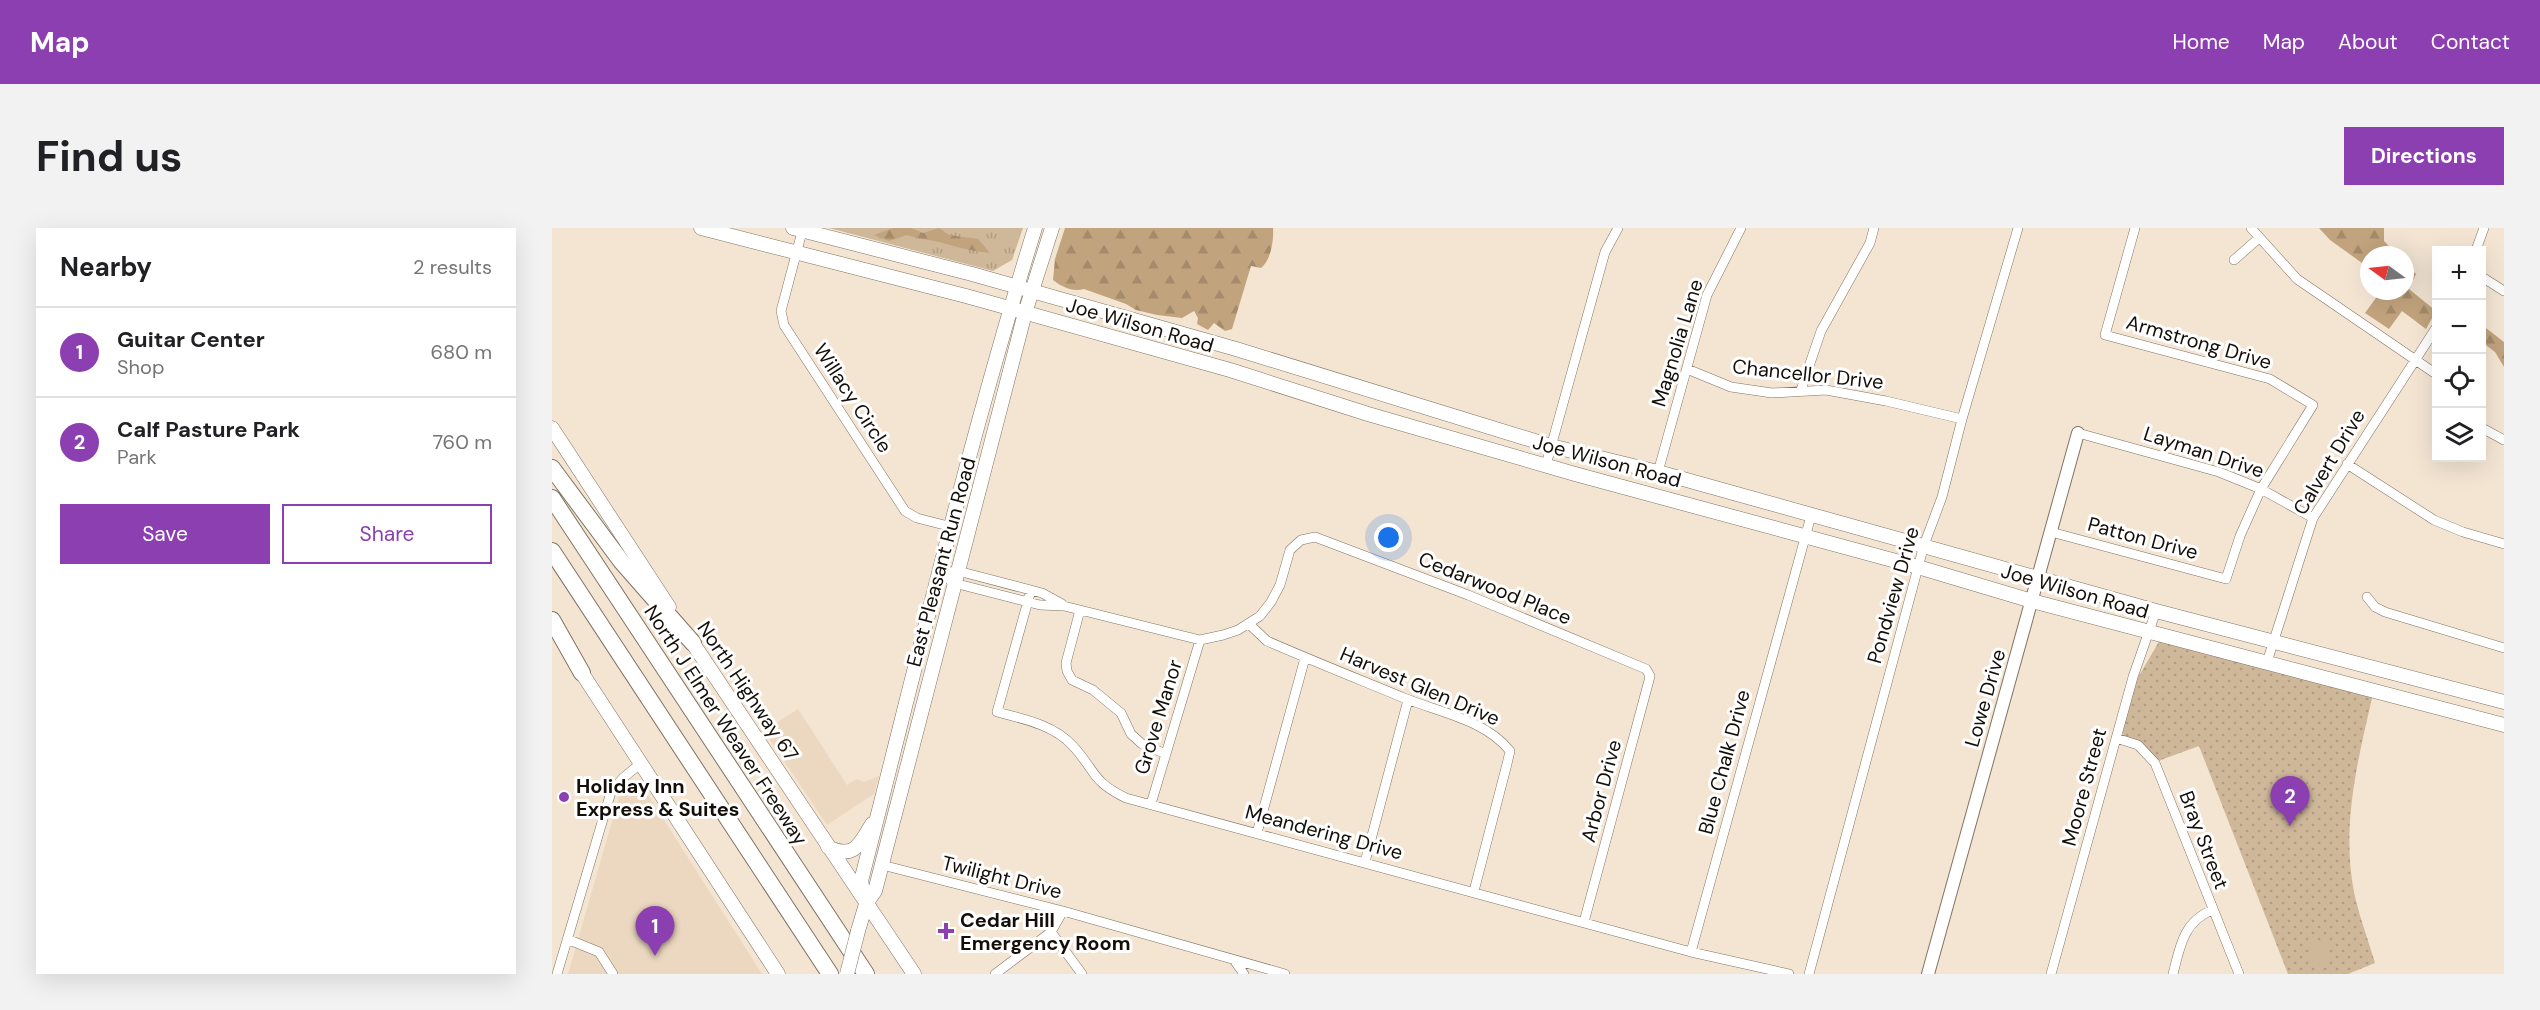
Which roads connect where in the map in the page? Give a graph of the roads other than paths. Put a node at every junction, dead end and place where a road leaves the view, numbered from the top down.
1 (701, 228) edge
2 (1035, 228) edge
3 (1052, 228) edge
4 (1618, 228) edge
5 (1741, 228) edge
6 (1874, 228) edge
7 (2018, 228) edge
8 (2135, 228) edge
9 (2252, 228) edge
10 (2484, 228) edge
11 (800, 229) edge
12 (2259, 238) junction
13 (2477, 246) edge
14 (797, 252) junction
15 (2234, 260) dead end
16 (2486, 279) edge
17 (1016, 287) junction
18 (1032, 291) junction
19 (2504, 291) edge
20 (1011, 309) junction
21 (1025, 313) junction
22 (2432, 334) edge
23 (2415, 360) junction
24 (1687, 369) junction
25 (2432, 371) edge
26 (1801, 390) junction
27 (1962, 419) junction
28 (552, 428) edge
29 (2486, 431) edge
30 (2078, 433) joint
31 (2504, 440) edge
32 (1551, 446) junction
33 (2347, 464) junction
34 (1546, 465) junction
35 (552, 468) edge
36 (1658, 472) junction
37 (2261, 489) junction
38 (552, 498) edge
39 (1811, 516) junction
40 (2313, 518) junction
41 (952, 527) junction
42 (2051, 532) junction
43 (1805, 538) junction
44 (2504, 544) edge
45 (1924, 545) junction
46 (552, 551) edge
47 (1918, 567) junction
48 (940, 573) junction
49 (956, 577) junction
50 (2038, 579) junction
51 (1031, 590) junction
52 (2367, 597) dead end
53 (2032, 601) junction
54 (1028, 602) junction
55 (1064, 606) junction
56 (1080, 610) junction
57 (2156, 611) junction
58 (552, 620) edge
59 (1249, 624) junction
60 (552, 627) edge
61 (2150, 633) junction
62 (1200, 640) junction
63 (2274, 641) junction
64 (693, 643) junction
65 (2504, 648) edge
66 (1305, 658) junction
67 (2267, 662) junction
68 (1646, 669) joint
69 (582, 673) junction
70 (1408, 700) junction
71 (2504, 702) edge
72 (2504, 725) edge
73 (2116, 738) junction
74 (1166, 754) junction
75 (641, 763) junction
76 (1151, 804) junction
77 (879, 812) junction
78 (1257, 833) junction
79 (828, 847) junction
80 (1365, 862) junction
81 (882, 865) junction
82 (1474, 891) junction
83 (866, 904) junction
84 (2212, 910) junction
85 (1063, 911) junction
86 (1584, 922) junction
87 (1051, 932) junction
88 (567, 939) junction
89 (1691, 952) junction
90 (1234, 960) junction
91 (557, 974) edge
92 (614, 974) edge
93 (778, 974) edge
94 (830, 974) edge
95 (847, 974) edge
96 (866, 974) edge
97 (914, 974) edge
98 (995, 974) edge
99 (1082, 974) edge
100 (1245, 974) edge
101 (1285, 974) edge
102 (1789, 974) edge
103 (1809, 974) edge
104 (1928, 974) edge
105 (2051, 974) edge
106 (2173, 974) edge
107 (2239, 974) edge

1 - 14 main road, Joe Wilson Road
2 - 17 main road, East Pleasant Run Road
3 - 18 main road, East Pleasant Run Road
4 - 32 street
5 - 24 street, Magnolia Lane
6 - 26 street
7 - 27 street, Pondview Drive
8 - 37 street, Armstrong Drive
9 - 12 street
10 - 13 street
11 - 14 street, Willacy Circle
11 - 17 main road, Joe Wilson Road
12 - 15 street
12 - 23 street
14 - 20 main road, Joe Wilson Road
14 - 41 street, Willacy Circle
16 - 19 street
17 - 18 main road, Joe Wilson Road
17 - 20 main road, East Pleasant Run Road
18 - 21 main road, East Pleasant Run Road
18 - 32 main road, Joe Wilson Road
20 - 21 main road, Joe Wilson Road
20 - 41 main road, East Pleasant Run Road
21 - 34 main road, Joe Wilson Road
21 - 49 main road, East Pleasant Run Road
22 - 23 street, Calvert Drive
23 - 25 street
23 - 33 street, Calvert Drive
24 - 26 street, Chancellor Drive
24 - 36 street, Magnolia Lane
26 - 27 street, Chancellor Drive
27 - 45 street, Pondview Drive
28 - 64 main road, North Highway 67
29 - 31 street
30 - 37 street, Layman Drive
30 - 42 street, Lowe Drive
32 - 34 street
32 - 36 main road, Joe Wilson Road
33 - 40 street, Calvert Drive
33 - 44 street
34 - 43 main road, Joe Wilson Road
35 - 64 highway
36 - 39 main road, Joe Wilson Road
37 - 40 street, Layman Drive
37 - 42 street, Patton Drive
38 - 96 highway, North J Elmer Weaver Freeway
39 - 43 street, Blue Chalk Drive
39 - 45 main road, Joe Wilson Road
40 - 63 street, Calvert Drive
41 - 48 main road, East Pleasant Run Road
42 - 50 street, Lowe Drive
43 - 47 main road, Joe Wilson Road
43 - 89 street, Blue Chalk Drive
45 - 47 street, Pondview Drive
45 - 50 main road, Joe Wilson Road
46 - 94 highway
47 - 53 main road, Joe Wilson Road
47 - 103 street, Pondview Drive
48 - 49 street
48 - 77 main road, East Pleasant Run Road
49 - 51 street, Cedarwood Place
49 - 54 street, Cedarwood Place
49 - 81 main road, East Pleasant Run Road
50 - 53 street, Lowe Drive
50 - 57 main road, Joe Wilson Road
51 - 54 street, Meandering Drive
51 - 55 street, Cedarwood Place
52 - 65 street
53 - 61 main road, Joe Wilson Road
53 - 104 street, Lowe Drive
54 - 55 street, Cedarwood Place
54 - 76 street, Meandering Drive
55 - 56 street, Cedarwood Place
56 - 62 street, Cedarwood Place
56 - 74 street
57 - 61 street, Moore Street
57 - 63 main road, Joe Wilson Road
58 - 69 highway
59 - 62 street, Cedarwood Place
59 - 66 street, Harvest Glen Drive
59 - 68 street, Cedarwood Place
60 - 69 main road
61 - 67 main road, Joe Wilson Road
61 - 73 street, Moore Street
62 - 74 street, Grove Manor
63 - 67 street, Calvert Drive
63 - 71 main road, Joe Wilson Road
64 - 79 main road, North Highway 67
66 - 70 street, Harvest Glen Drive
66 - 78 street
67 - 72 main road, Joe Wilson Road
68 - 86 street, Arbor Drive
69 - 75 main road
70 - 80 street
70 - 82 street, Harvest Glen Drive
73 - 84 street, Bray Street
73 - 105 street, Moore Street
74 - 76 street, Grove Manor
75 - 88 street
75 - 93 main road
76 - 78 street, Meandering Drive
77 - 79 main road
77 - 83 main road, East Pleasant Run Road
78 - 80 street, Meandering Drive
79 - 83 main road, North Highway 67
80 - 82 street, Meandering Drive
81 - 83 main road, East Pleasant Run Road
81 - 85 street, Twilight Drive
82 - 86 street, Meandering Drive
83 - 95 main road, East Pleasant Run Road, bridge
83 - 97 main road, North Highway 67
84 - 106 street
84 - 107 street, Bray Street
85 - 87 street
85 - 90 street, Twilight Drive
86 - 89 street, Meandering Drive
87 - 98 street
87 - 99 street
88 - 91 street
88 - 92 street
89 - 102 street, Meandering Drive
90 - 100 street
90 - 101 street, Twilight Drive

